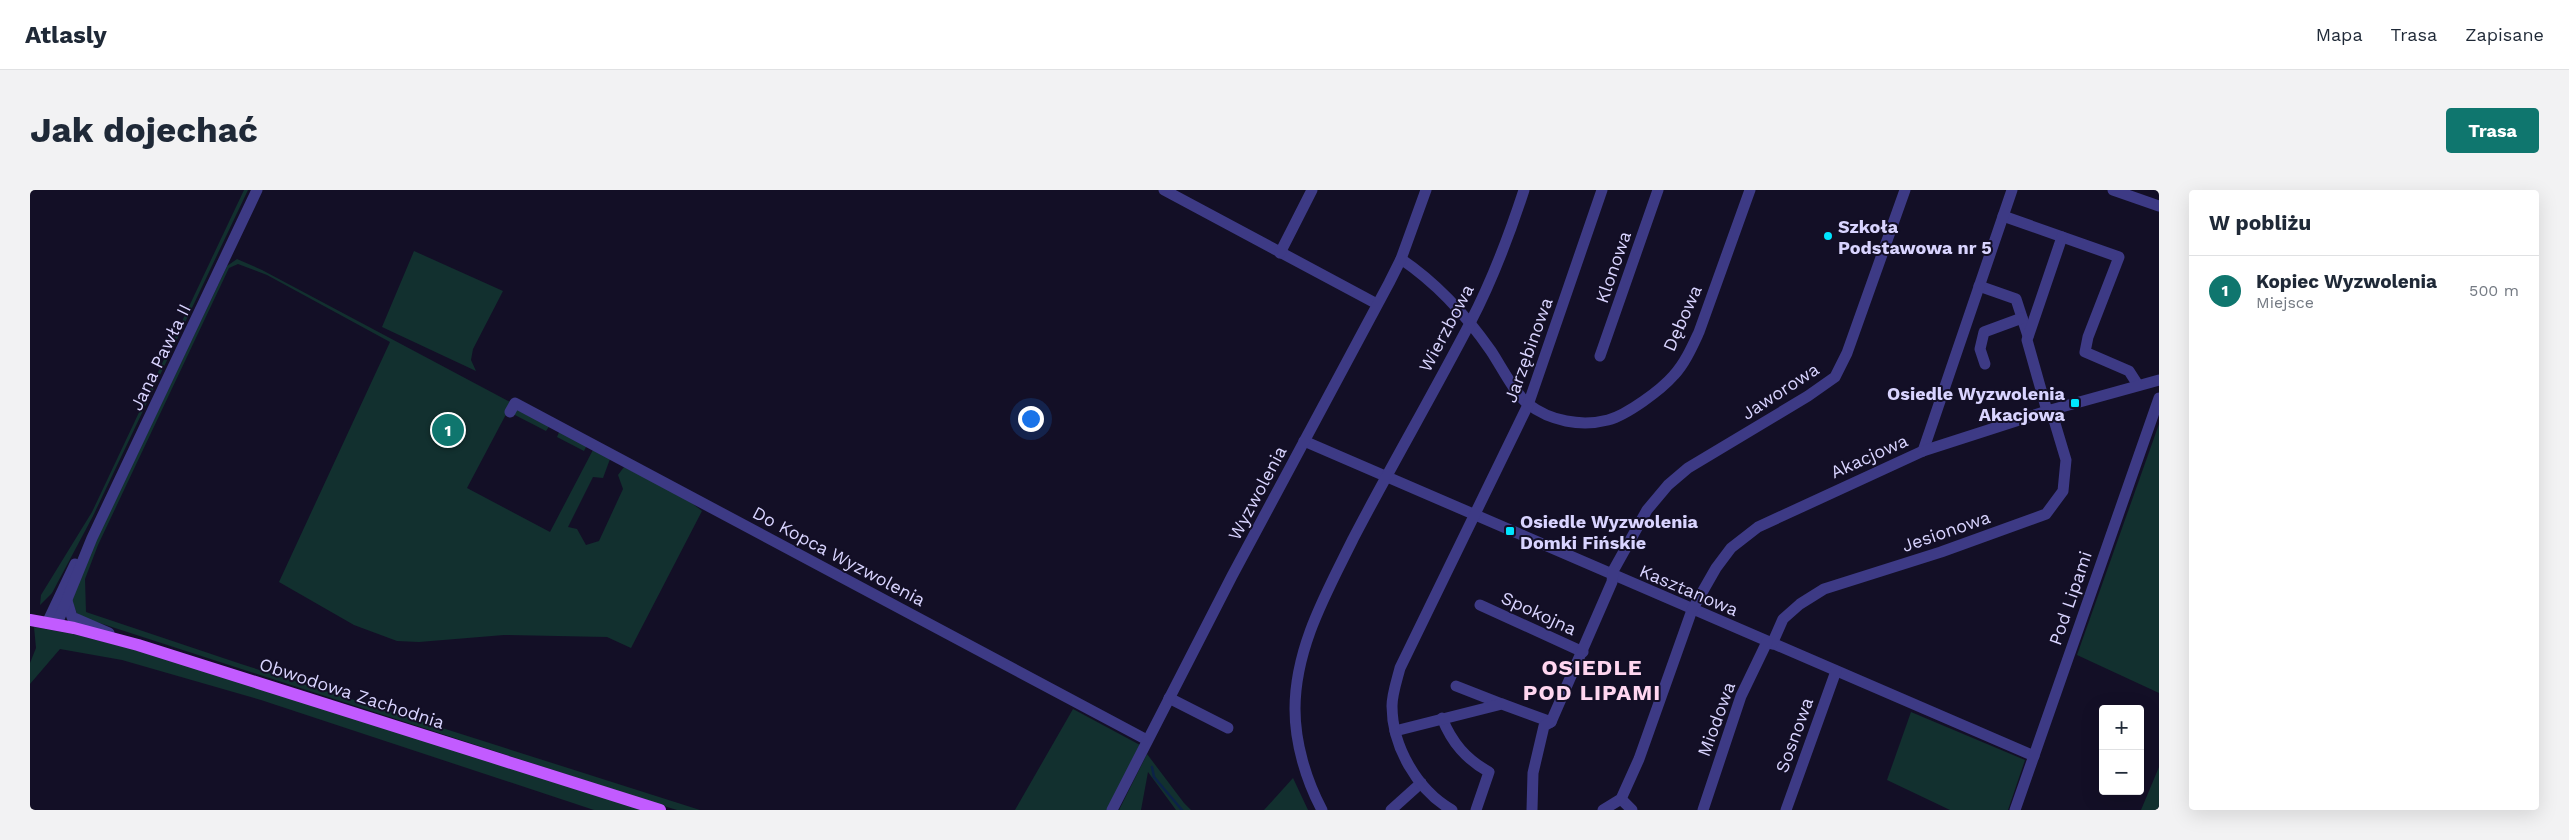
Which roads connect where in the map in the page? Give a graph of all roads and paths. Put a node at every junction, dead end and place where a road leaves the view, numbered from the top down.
1 (257, 190) edge
2 (1164, 190) edge
3 (1312, 190) edge
4 (1426, 190) edge
5 (1524, 190) edge
6 (1602, 190) edge
7 (1658, 190) edge
8 (1750, 190) edge
9 (1905, 190) edge
10 (2012, 190) edge
11 (2113, 190) edge
12 (2159, 206) edge
13 (2003, 216) junction
14 (2062, 237) junction
15 (1280, 253) junction
16 (1401, 259) junction
17 (1979, 286) junction
18 (1377, 304) junction
19 (2022, 318) junction
20 (1470, 323) junction
21 (2028, 336) junction
22 (1600, 356) dead end
23 (1985, 364) dead end
24 (2159, 380) edge
25 (2138, 385) junction
26 (2159, 398) edge
27 (1528, 405) junction
28 (513, 408) dead end
29 (2049, 411) junction
30 (1304, 442) junction
31 (1923, 451) junction
32 (1385, 477) junction
33 (1474, 516) junction
34 (92, 538) junction
35 (1613, 576) junction
36 (67, 601) junction
37 (1480, 605) dead end
38 (1692, 610) junction
39 (30, 620) edge
40 (52, 623) junction
41 (134, 643) junction
42 (1769, 643) junction
43 (1583, 652) junction
44 (1836, 672) junction
45 (1456, 686) dead end
46 (1169, 698) junction
47 (1502, 704) junction
48 (1442, 718) junction
49 (1551, 722) junction
50 (1228, 728) dead end
51 (1395, 731) junction
52 (1147, 740) junction
53 (2034, 756) junction
54 (1421, 783) junction
55 (1621, 799) junction
56 (660, 810) edge
57 (1112, 810) edge
58 (1322, 810) edge
59 (1391, 810) edge
60 (1452, 810) edge
61 (1476, 810) edge
62 (1532, 810) edge
63 (1603, 810) edge
64 (1632, 810) edge
65 (1703, 810) edge
66 (1786, 810) edge
67 (2015, 810) edge

1 - 34 street, Jana Pawła II
2 - 15 street
3 - 15 street
4 - 16 street, Wyzwolenia
5 - 20 street, Wierzbowa
6 - 27 street, Jarzębinowa
7 - 22 street, Klonowa
8 - 27 street, Dębowa
9 - 35 street, Jaworowa
10 - 13 street
11 - 12 street
13 - 14 street
13 - 17 street
14 - 21 street
14 - 25 street
15 - 18 street
16 - 18 street, Wyzwolenia
16 - 20 street, Dębowa
17 - 19 street, Jesionowa
17 - 31 street
18 - 30 street, Wyzwolenia
19 - 21 street, Jesionowa
19 - 23 street
20 - 27 street, Dębowa
20 - 32 street, Wierzbowa
21 - 29 street, Jesionowa
24 - 25 street, Akacjowa
25 - 29 street, Akacjowa
26 - 53 street, Pod Lipami
27 - 33 street, Jarzębinowa
28 - 52 street, Do Kopca Wyzwolenia
29 - 31 street, Akacjowa
29 - 42 street, Jesionowa
30 - 32 street, Kasztanowa
30 - 46 street, Wyzwolenia
31 - 38 street, Akacjowa
32 - 33 street, Kasztanowa
32 - 58 street, Wierzbowa
33 - 35 street, Kasztanowa
33 - 51 street, Jarzębinowa
34 - 36 street, Jana Pawła II
34 - 40 street, Jana Pawła II
35 - 38 street, Kasztanowa
35 - 43 street, Jaworowa
36 - 40 street, Jana Pawła II
36 - 41 street
37 - 43 street, Spokojna
38 - 42 street, Kasztanowa
38 - 55 street, Akacjowa
39 - 40 main road, Obwodowa Zachodnia
40 - 41 main road, Obwodowa Zachodnia
41 - 56 main road, Obwodowa Zachodnia
42 - 44 street, Kasztanowa
42 - 65 street, Miodowa
43 - 49 street, Jaworowa
44 - 53 street, Kasztanowa
44 - 66 street, Sosnowa
45 - 47 street
46 - 50 street
46 - 52 street, Wyzwolenia
47 - 48 street
47 - 49 street
48 - 51 street
48 - 61 street
49 - 62 street, Jaworowa
51 - 54 street, Jarzębinowa
52 - 57 street, Wyzwolenia
53 - 67 street, Pod Lipami
54 - 59 street
54 - 60 street, Jarzębinowa
55 - 63 street
55 - 64 street

